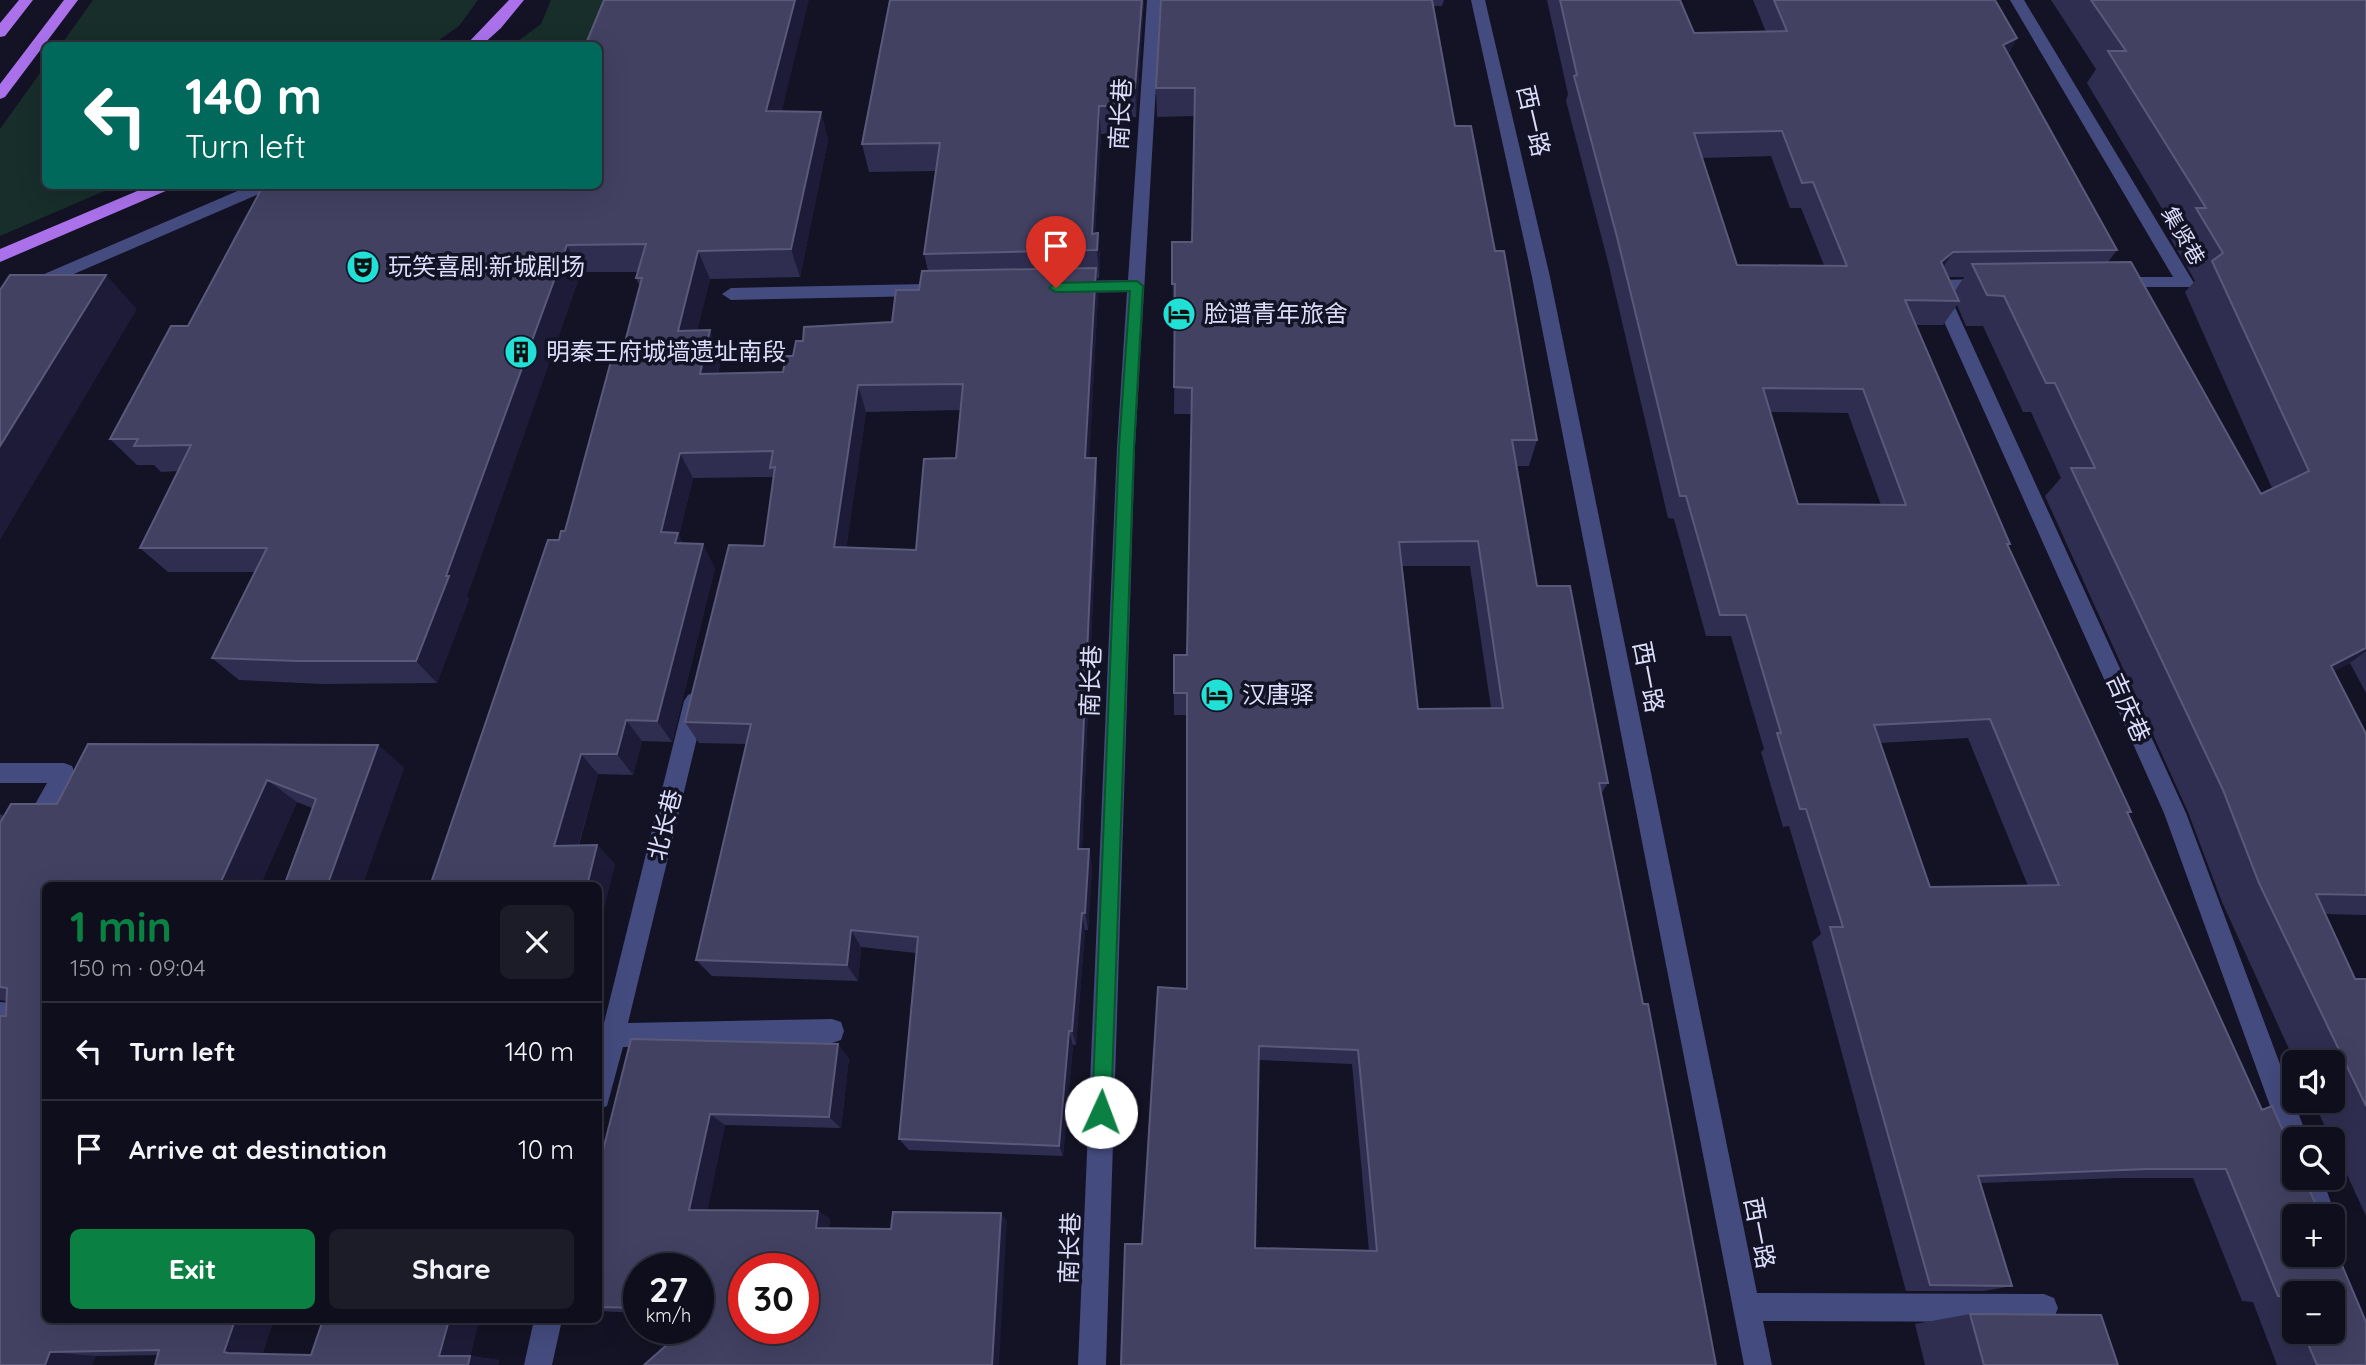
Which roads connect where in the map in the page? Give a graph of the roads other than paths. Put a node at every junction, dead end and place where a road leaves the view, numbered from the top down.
1 (26, 0) edge
2 (71, 0) edge
3 (517, 0) edge
4 (1154, 0) edge
5 (1478, 0) edge
6 (2017, 0) edge
7 (0, 33) edge
8 (477, 42) edge
9 (0, 94) edge
10 (155, 189) edge
11 (255, 189) edge
12 (0, 256) edge
13 (2102, 284) edge
14 (2006, 285) edge
15 (1137, 286) junction
16 (1053, 288) edge
17 (941, 290) edge
18 (731, 294) dead end
19 (0, 300) edge
20 (702, 674) edge
21 (0, 774) edge
22 (19, 852) edge
23 (0, 1014) edge
24 (42, 1018) edge
25 (832, 1031) dead end
26 (606, 1039) edge
27 (602, 1068) edge
28 (2291, 1127) edge
29 (1747, 1307) junction
30 (2043, 1308) dead end
31 (547, 1323) edge
32 (538, 1365) edge
33 (1092, 1365) edge
34 (1758, 1365) edge

1 - 7 main road
2 - 9 main road
3 - 8 main road
4 - 15 street, 南长巷
5 - 29 street, 西一路
6 - 13 street, 集贤巷
10 - 12 main road
11 - 19 street
14 - 28 street, 吉庆巷
15 - 16 street
15 - 33 street, 南长巷
17 - 18 street
20 - 26 street, 北长巷
21 - 22 street
23 - 24 street
25 - 26 street
26 - 27 street, 北长巷
29 - 30 street
29 - 34 street, 西一路
31 - 32 street

